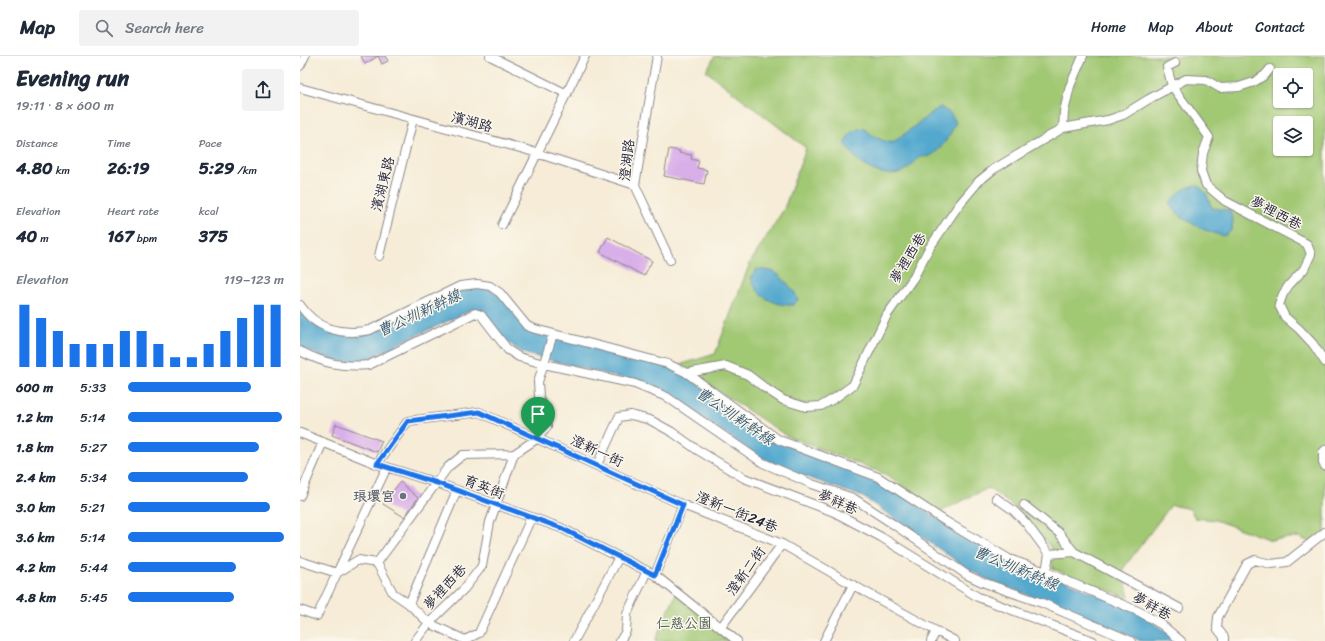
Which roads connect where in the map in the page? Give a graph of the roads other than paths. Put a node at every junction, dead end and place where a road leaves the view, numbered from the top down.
1 (305, 56) edge
2 (490, 56) edge
3 (585, 56) edge
4 (657, 56) edge
5 (1083, 56) edge
6 (1175, 63) dead end
7 (300, 66) edge
8 (1270, 69) dead end
9 (1172, 86) junction
10 (300, 88) edge
11 (567, 94) junction
12 (413, 119) junction
13 (1063, 128) junction
14 (537, 154) junction
15 (635, 185) junction
16 (502, 224) dead end
17 (379, 256) dead end
18 (670, 260) dead end
19 (300, 305) edge
20 (553, 334) junction
21 (300, 351) edge
22 (1325, 362) edge
23 (544, 364) junction
24 (687, 373) junction
25 (300, 433) edge
26 (538, 438) junction
27 (323, 442) junction
28 (1325, 450) edge
29 (514, 454) junction
30 (377, 464) junction
31 (597, 465) junction
32 (1325, 466) edge
33 (387, 467) junction
34 (437, 483) junction
35 (457, 490) junction
36 (300, 496) edge
37 (996, 498) dead end
38 (496, 505) junction
39 (683, 505) junction
40 (1024, 505) dead end
41 (530, 518) junction
42 (1325, 532) edge
43 (782, 544) junction
44 (1074, 552) junction
45 (1049, 554) junction
46 (619, 557) junction
47 (300, 561) edge
48 (377, 563) junction
49 (647, 571) junction
50 (1046, 572) junction
51 (337, 573) junction
52 (655, 575) junction
53 (853, 585) junction
54 (410, 604) junction
55 (1180, 608) dead end
56 (300, 610) edge
57 (429, 623) junction
58 (721, 628) junction
59 (936, 631) junction
60 (415, 641) edge
61 (574, 641) edge
62 (620, 641) edge
63 (737, 641) edge
64 (824, 641) edge
65 (931, 641) edge
66 (955, 641) edge
67 (1093, 641) edge
68 (1131, 641) edge
69 (1181, 641) edge
70 (1224, 641) edge

1 - 7 street
2 - 11 street
3 - 11 street
4 - 15 street, 澄湖路
5 - 13 street
6 - 9 street, 夢裡西巷
8 - 9 street, 夢裡西巷
9 - 13 street, 夢裡西巷
9 - 22 street, 夢裡西巷
10 - 12 street, 濱湖路
11 - 14 street
12 - 14 street, 濱湖路
12 - 17 street, 濱湖東路
13 - 24 street, 夢裡西巷
14 - 15 street, 濱湖路
14 - 16 street
15 - 18 street, 澄湖路
19 - 20 street, 夢祥巷
20 - 23 street
20 - 24 street, 夢祥巷
21 - 23 street
23 - 26 street
23 - 68 street
24 - 50 street, 夢祥巷
25 - 27 street, 育英街
26 - 29 street
26 - 30 street, 澄新一街
26 - 31 street, 澄新一街
27 - 30 street, 育英街
27 - 36 street
28 - 32 street
29 - 34 street
29 - 38 street, 夢裡西巷
30 - 33 street, 育英街
31 - 39 street, 澄新一街
31 - 67 street, 夢祥巷
33 - 34 street, 育英街
33 - 51 street
34 - 35 street, 育英街
34 - 48 street
35 - 38 street, 育英街
35 - 54 street, 夢裡西巷
37 - 45 street
38 - 41 street, 育英街
38 - 57 street, 夢裡西巷
39 - 43 street, 澄新一街24巷
39 - 52 street
40 - 44 street
41 - 46 street, 育英街
41 - 57 street, 夢裡西巷
42 - 70 street
43 - 53 street, 澄新二街
43 - 58 street, 澄新二街
44 - 45 street
44 - 55 street
45 - 50 street
46 - 49 street, 育英街
46 - 61 street
47 - 51 street
48 - 51 street
48 - 54 street
49 - 52 street, 育英街
49 - 62 street
50 - 69 street, 夢祥巷
51 - 56 street
52 - 58 street, 育英街
53 - 59 street, 澄新二街
53 - 64 street
54 - 57 street, 夢裡西巷
57 - 60 street, 夢裡西巷
58 - 63 street, 育英街
59 - 65 street
59 - 66 street, 澄新二街

